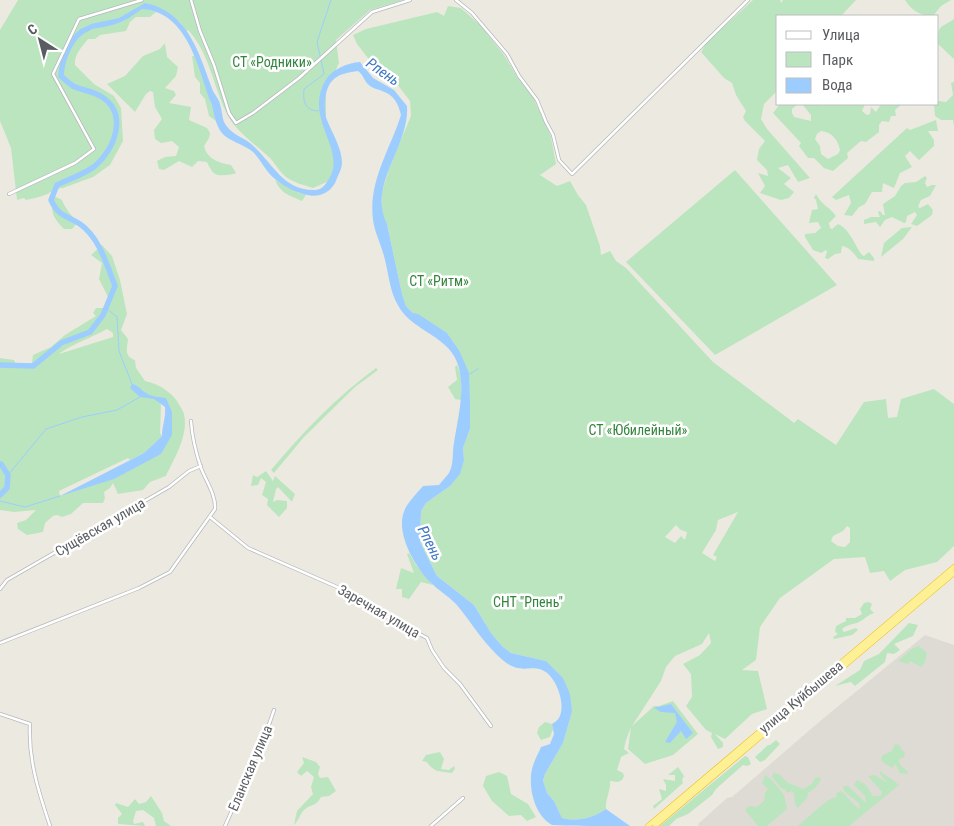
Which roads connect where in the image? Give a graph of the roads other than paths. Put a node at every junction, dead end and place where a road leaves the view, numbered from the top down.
1 (142, 0) edge
2 (191, 0) edge
3 (410, 0) edge
4 (456, 0) edge
5 (748, 0) edge
6 (9, 194) dead end
7 (191, 421) dead end
8 (201, 466) junction
9 (210, 517) junction
10 (954, 567) edge
11 (954, 573) edge
12 (0, 589) edge
13 (0, 643) edge
14 (274, 710) dead end
15 (0, 714) edge
16 (491, 726) dead end
17 (463, 798) dead end
18 (50, 826) edge
19 (225, 826) edge
20 (431, 826) edge
21 (648, 826) edge
22 (655, 826) edge

1 - 6 street
2 - 3 street
4 - 5 street
7 - 8 street
8 - 9 street
8 - 12 street, Сущёвская улица
9 - 13 street
9 - 16 street, Заречная улица
10 - 21 highway, улица Куйбышева
11 - 22 highway, улица Куйбышева
14 - 19 street, Еланская улица
15 - 18 street
17 - 20 street

